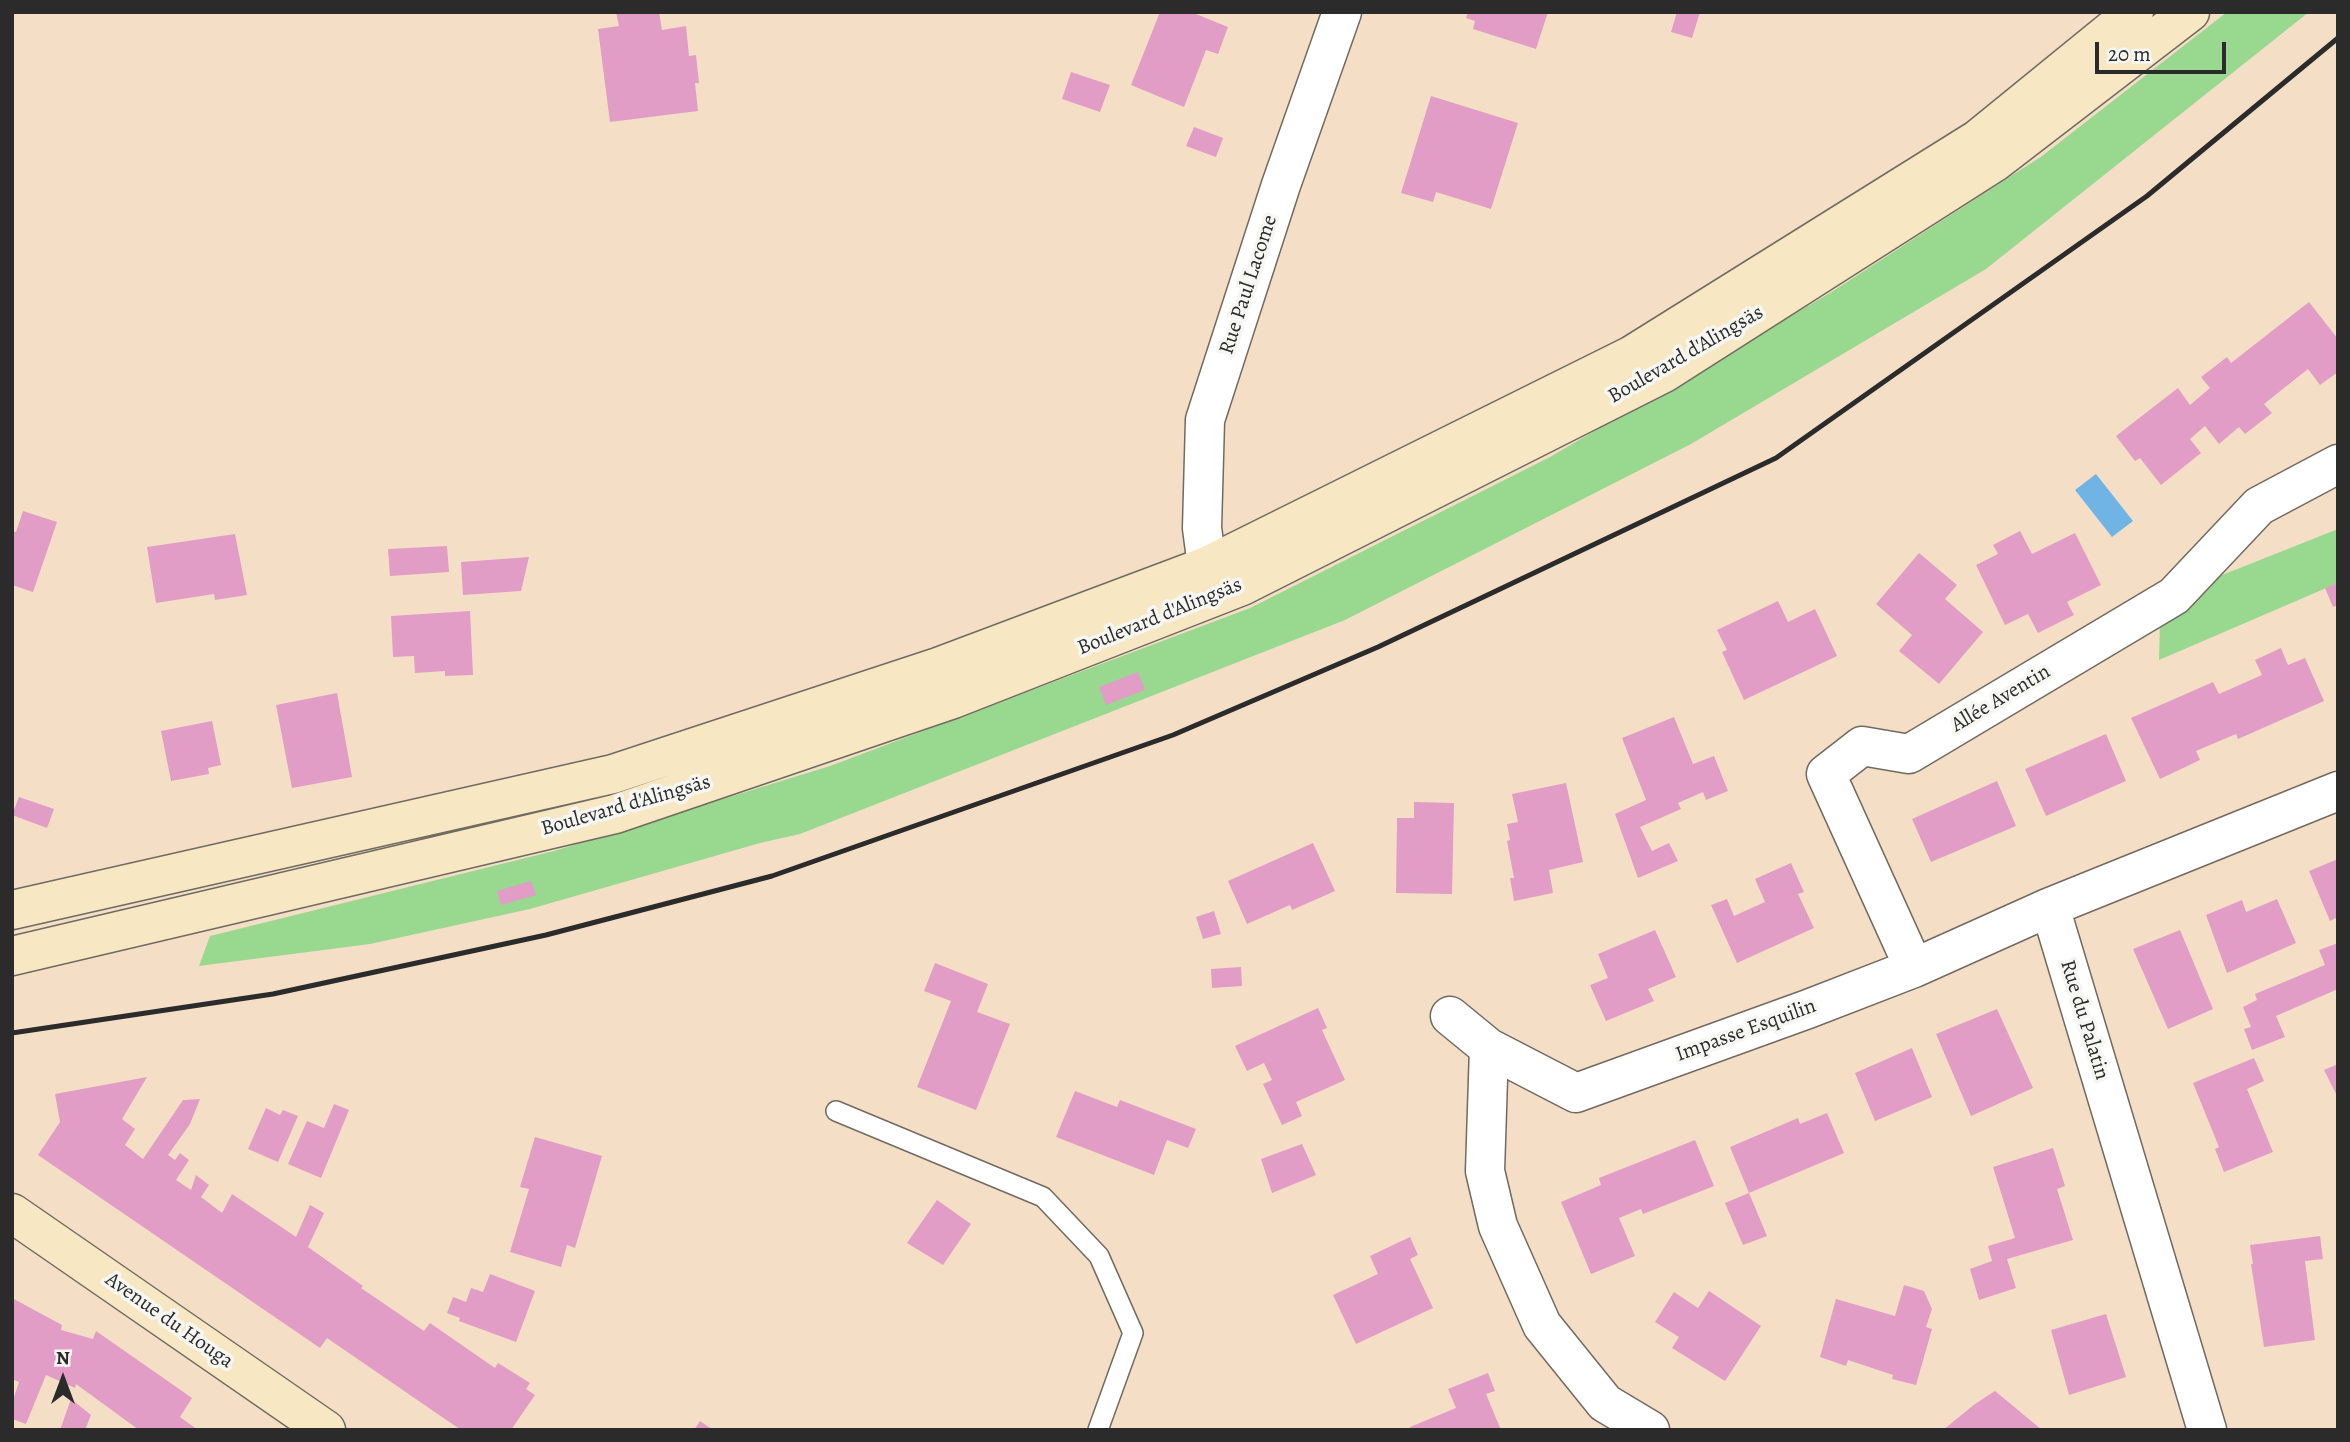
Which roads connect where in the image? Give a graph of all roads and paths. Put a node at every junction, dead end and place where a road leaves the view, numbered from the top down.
1 (1342, 12) edge
2 (2134, 12) edge
3 (2190, 12) edge
4 (2338, 464) edge
5 (1207, 565) junction
6 (2338, 791) edge
7 (2050, 907) junction
8 (12, 910) edge
9 (12, 956) edge
10 (1914, 968) junction
11 (1450, 1016) dead end
12 (1489, 1048) junction
13 (836, 1111) dead end
14 (12, 1213) edge
15 (327, 1430) edge
16 (1097, 1430) edge
17 (1650, 1430) edge
18 (2207, 1430) edge

1 - 5 street, Rue Paul Lacome
2 - 5 main road, Boulevard d'Alingsäs
3 - 9 main road, Boulevard d'Alingsäs
4 - 10 street, Allée Aventin
5 - 8 main road, Boulevard d'Alingsäs
6 - 7 street
7 - 10 street, Impasse Esquilin
7 - 18 street, Rue du Palatin
10 - 12 street, Impasse Esquilin
11 - 12 street, Impasse Esquilin
12 - 17 street
13 - 16 lane
14 - 15 main road, Avenue du Houga

